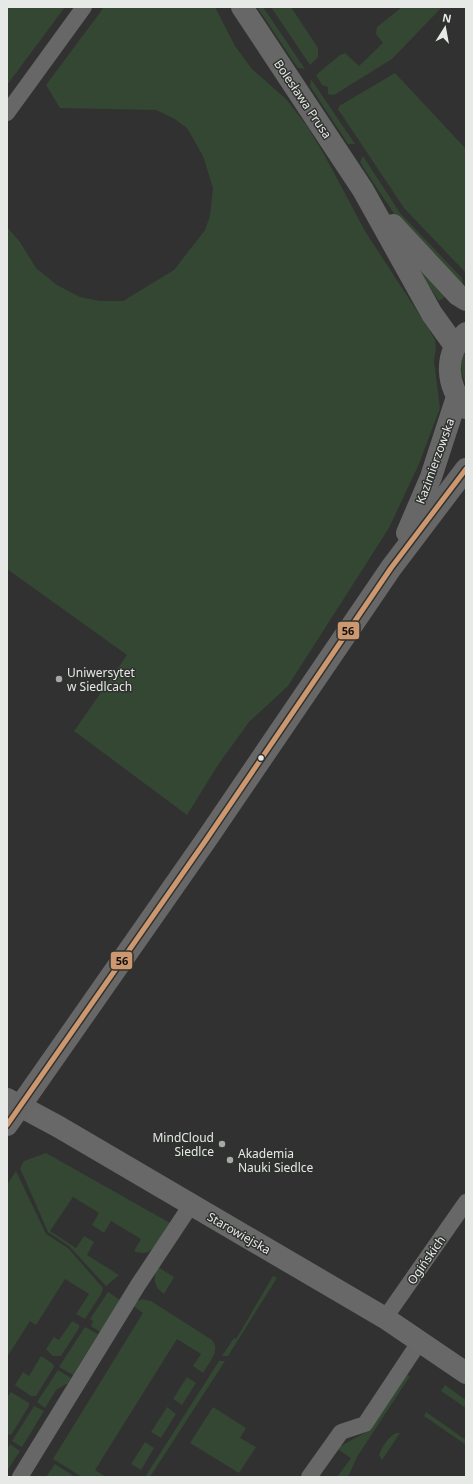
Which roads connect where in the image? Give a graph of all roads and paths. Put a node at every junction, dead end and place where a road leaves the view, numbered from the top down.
1 (84, 7) edge
2 (242, 7) edge
3 (7, 112) edge
4 (364, 190) junction
5 (466, 300) edge
6 (461, 339) edge
7 (461, 403) edge
8 (466, 469) edge
9 (391, 568) junction
10 (14, 1103) edge
11 (7, 1126) edge
12 (466, 1202) edge
13 (191, 1205) junction
14 (385, 1318) junction
15 (420, 1341) junction
16 (466, 1373) edge
17 (20, 1477) edge
18 (309, 1477) edge

1 - 3 street
2 - 4 main road, Bolesława Prusa
4 - 5 main road, Bolesława Prusa
4 - 6 main road, Bolesława Prusa
6 - 7 main road
7 - 9 main road, Kazimierzowska
8 - 9 main road, Kazimierzowska
9 - 10 main road, Kazimierzowska
10 - 11 main road, Kazimierzowska
10 - 13 main road, Starowiejska
12 - 14 street, Ogińskich
13 - 14 main road, Starowiejska
13 - 17 street
14 - 15 main road, Starowiejska
15 - 16 main road, Starowiejska
15 - 18 street

